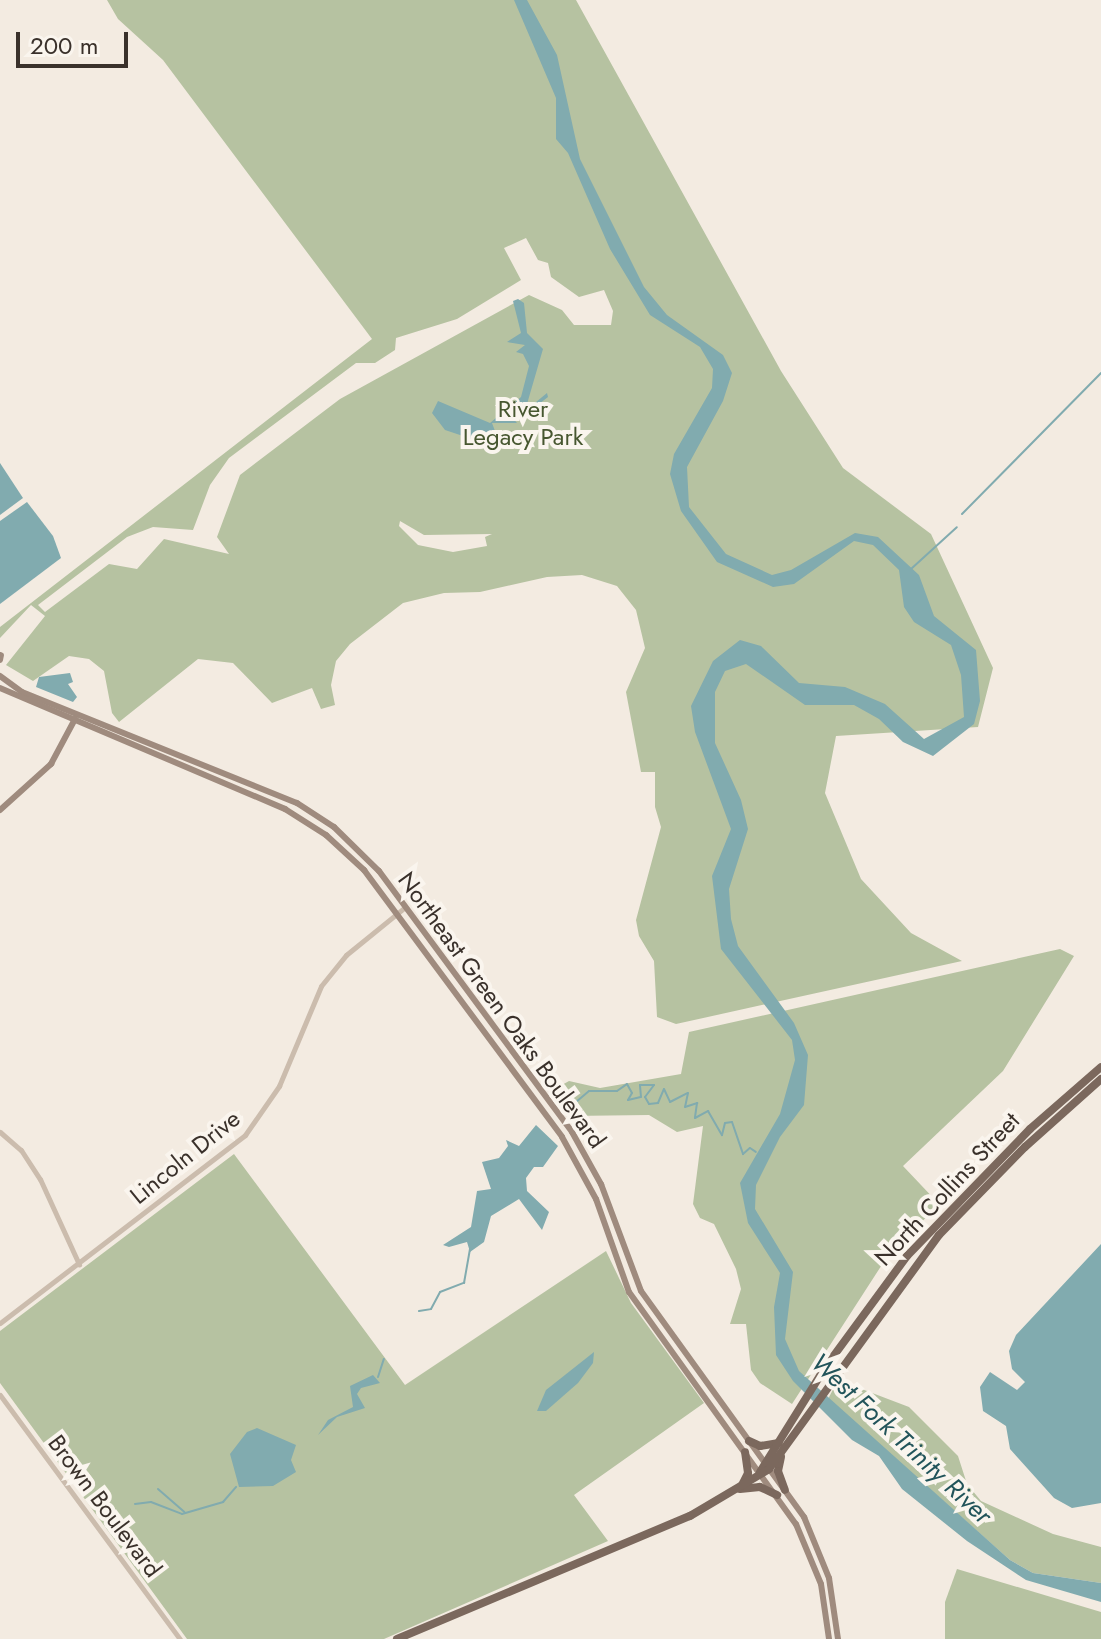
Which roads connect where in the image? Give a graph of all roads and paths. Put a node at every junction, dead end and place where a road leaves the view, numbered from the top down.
1 (0, 669) edge
2 (1, 677) edge
3 (0, 688) edge
4 (77, 713) junction
5 (73, 722) junction
6 (147, 742) junction
7 (143, 751) junction
8 (0, 810) edge
9 (405, 907) junction
10 (397, 913) junction
11 (1101, 1067) edge
12 (1101, 1079) edge
13 (1075, 1095) junction
14 (0, 1132) edge
15 (79, 1264) junction
16 (0, 1323) edge
17 (0, 1395) edge
18 (717, 1396) junction
19 (709, 1402) junction
20 (749, 1441) junction
21 (780, 1443) junction
22 (745, 1452) junction
23 (781, 1456) junction
24 (765, 1468) junction
25 (740, 1489) junction
26 (781, 1493) junction
27 (821, 1552) junction
28 (811, 1555) junction
29 (180, 1639) edge
30 (397, 1639) edge
31 (829, 1639) edge
32 (838, 1639) edge

1 - 2 main road
2 - 4 main road, Northeast Green Oaks Boulevard
3 - 5 main road, Northeast Green Oaks Boulevard
4 - 5 main road
4 - 6 main road, Northeast Green Oaks Boulevard
5 - 7 main road, Northeast Green Oaks Boulevard
5 - 8 main road
6 - 7 main road
6 - 9 main road, Northeast Green Oaks Boulevard
7 - 10 main road, Northeast Green Oaks Boulevard
9 - 10 street, Lincoln Drive
9 - 18 main road, Northeast Green Oaks Boulevard
10 - 15 street, Lincoln Drive
10 - 19 main road, Northeast Green Oaks Boulevard
11 - 13 main road, North Collins Street
12 - 13 main road, North Collins Street
13 - 21 main road, North Collins Street
13 - 23 main road, North Collins Street
14 - 15 street
15 - 16 street, Lincoln Drive
17 - 29 street, Brown Boulevard
18 - 19 main road
18 - 20 main road, Northeast Green Oaks Boulevard
19 - 22 main road, Northeast Green Oaks Boulevard
20 - 21 main road
20 - 24 main road, Northeast Green Oaks Boulevard
21 - 24 main road, North Collins Street
22 - 24 main road, Northeast Green Oaks Boulevard
22 - 25 main road
23 - 24 main road, North Collins Street
23 - 26 main road
24 - 25 main road, North Collins Street
24 - 26 main road, Northeast Green Oaks Boulevard
25 - 26 main road
25 - 30 main road, North Collins Street
26 - 27 main road, Northeast Green Oaks Boulevard
26 - 28 main road, Northeast Green Oaks Boulevard
27 - 28 main road
27 - 32 main road, Northeast Green Oaks Boulevard
28 - 31 main road, Northeast Green Oaks Boulevard

